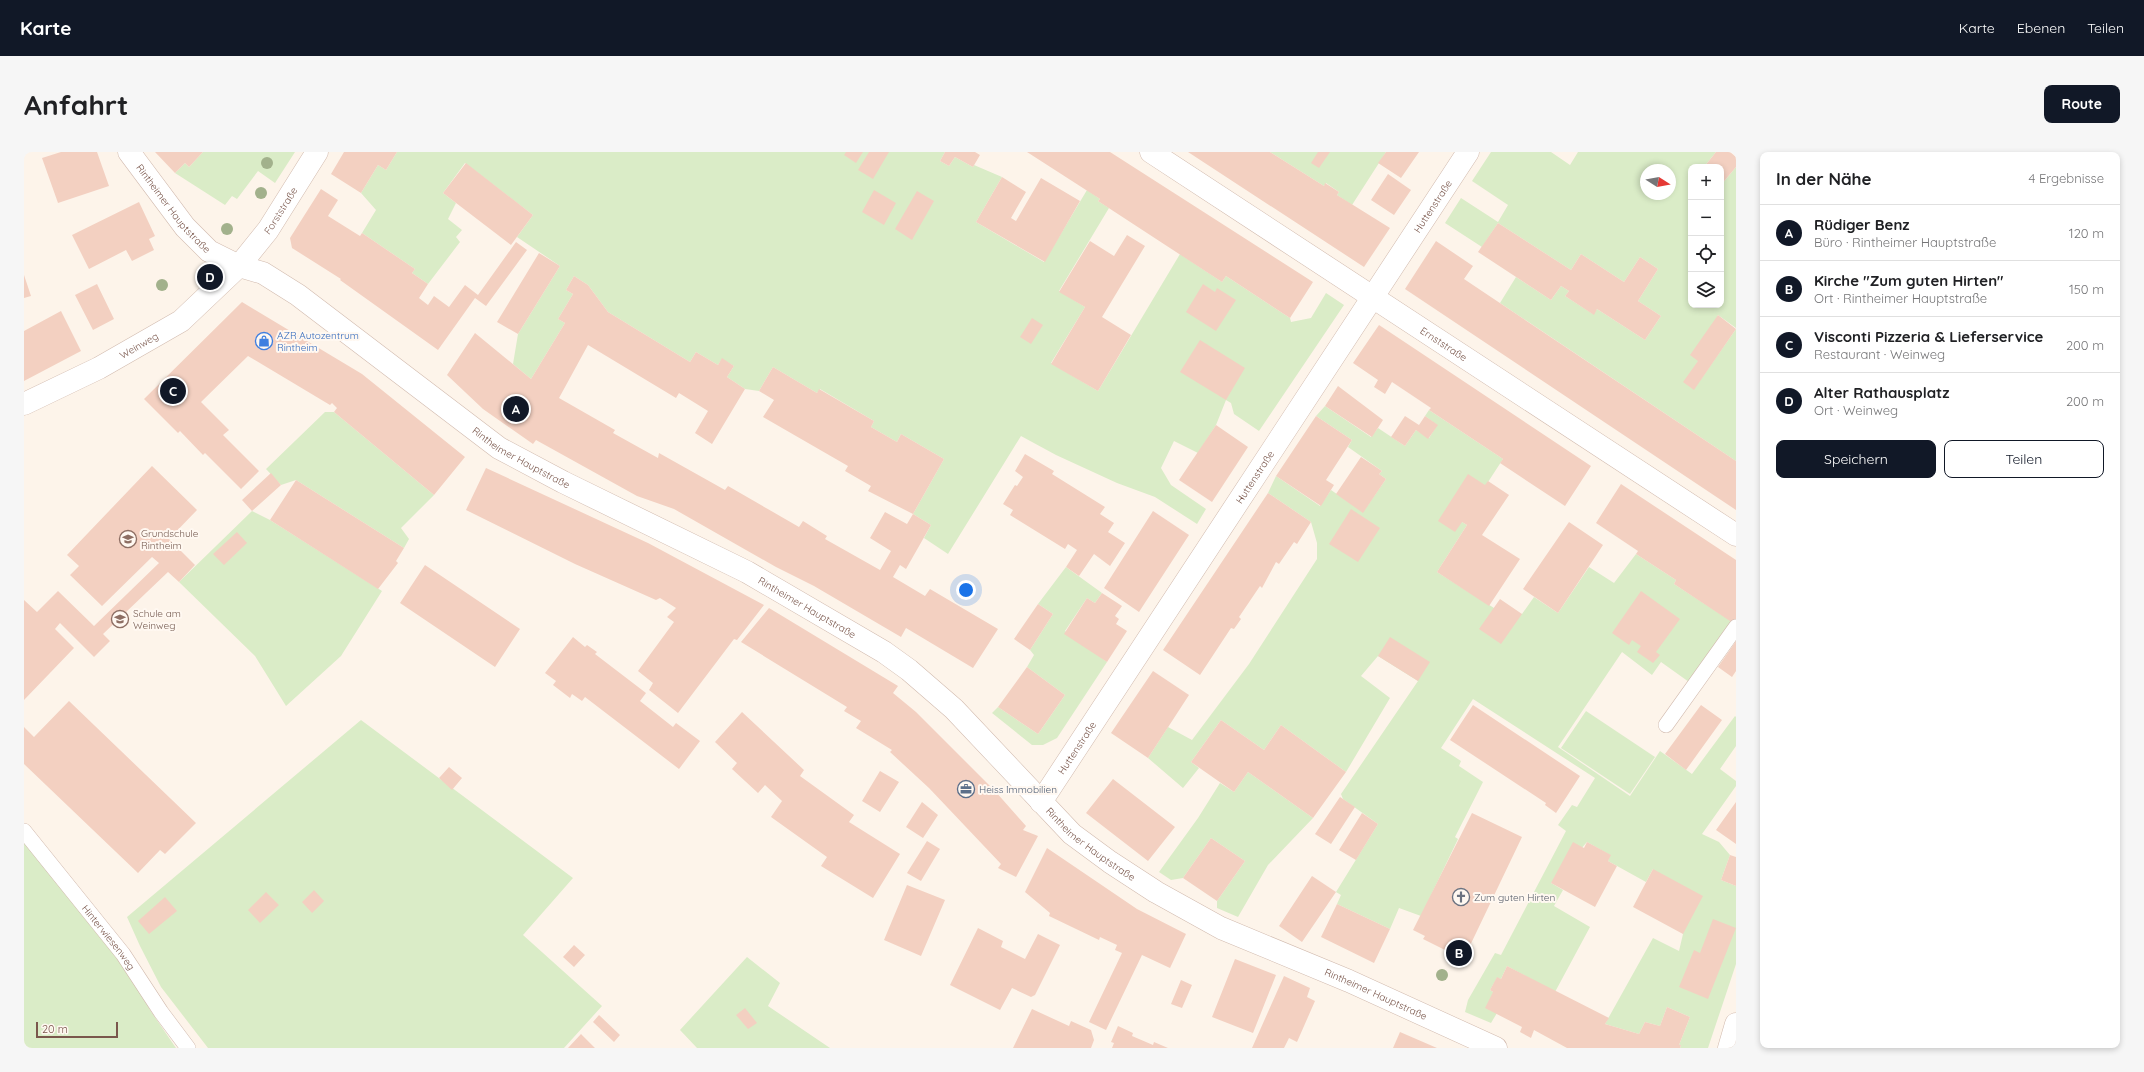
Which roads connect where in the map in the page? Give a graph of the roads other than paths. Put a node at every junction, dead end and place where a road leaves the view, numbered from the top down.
1 (129, 152) edge
2 (317, 152) edge
3 (1151, 152) edge
4 (1468, 152) edge
5 (238, 266) junction
6 (1372, 297) junction
7 (24, 404) edge
8 (1736, 535) edge
9 (1736, 627) edge
10 (1666, 725) dead end
11 (1041, 802) junction
12 (24, 831) edge
13 (1736, 1024) edge
14 (188, 1048) edge
15 (1496, 1048) edge
16 (1729, 1048) edge

1 - 5 street, Rintheimer Hauptstraße
2 - 5 street, Forststraße
3 - 6 street, Ernststraße
4 - 6 street, Huttenstraße
5 - 7 street, Weinweg
5 - 11 street, Rintheimer Hauptstraße
6 - 8 street, Ernststraße
6 - 11 street, Huttenstraße
9 - 10 lane
11 - 15 street, Rintheimer Hauptstraße
12 - 14 lane, Hinterwiesenweg
13 - 16 street

